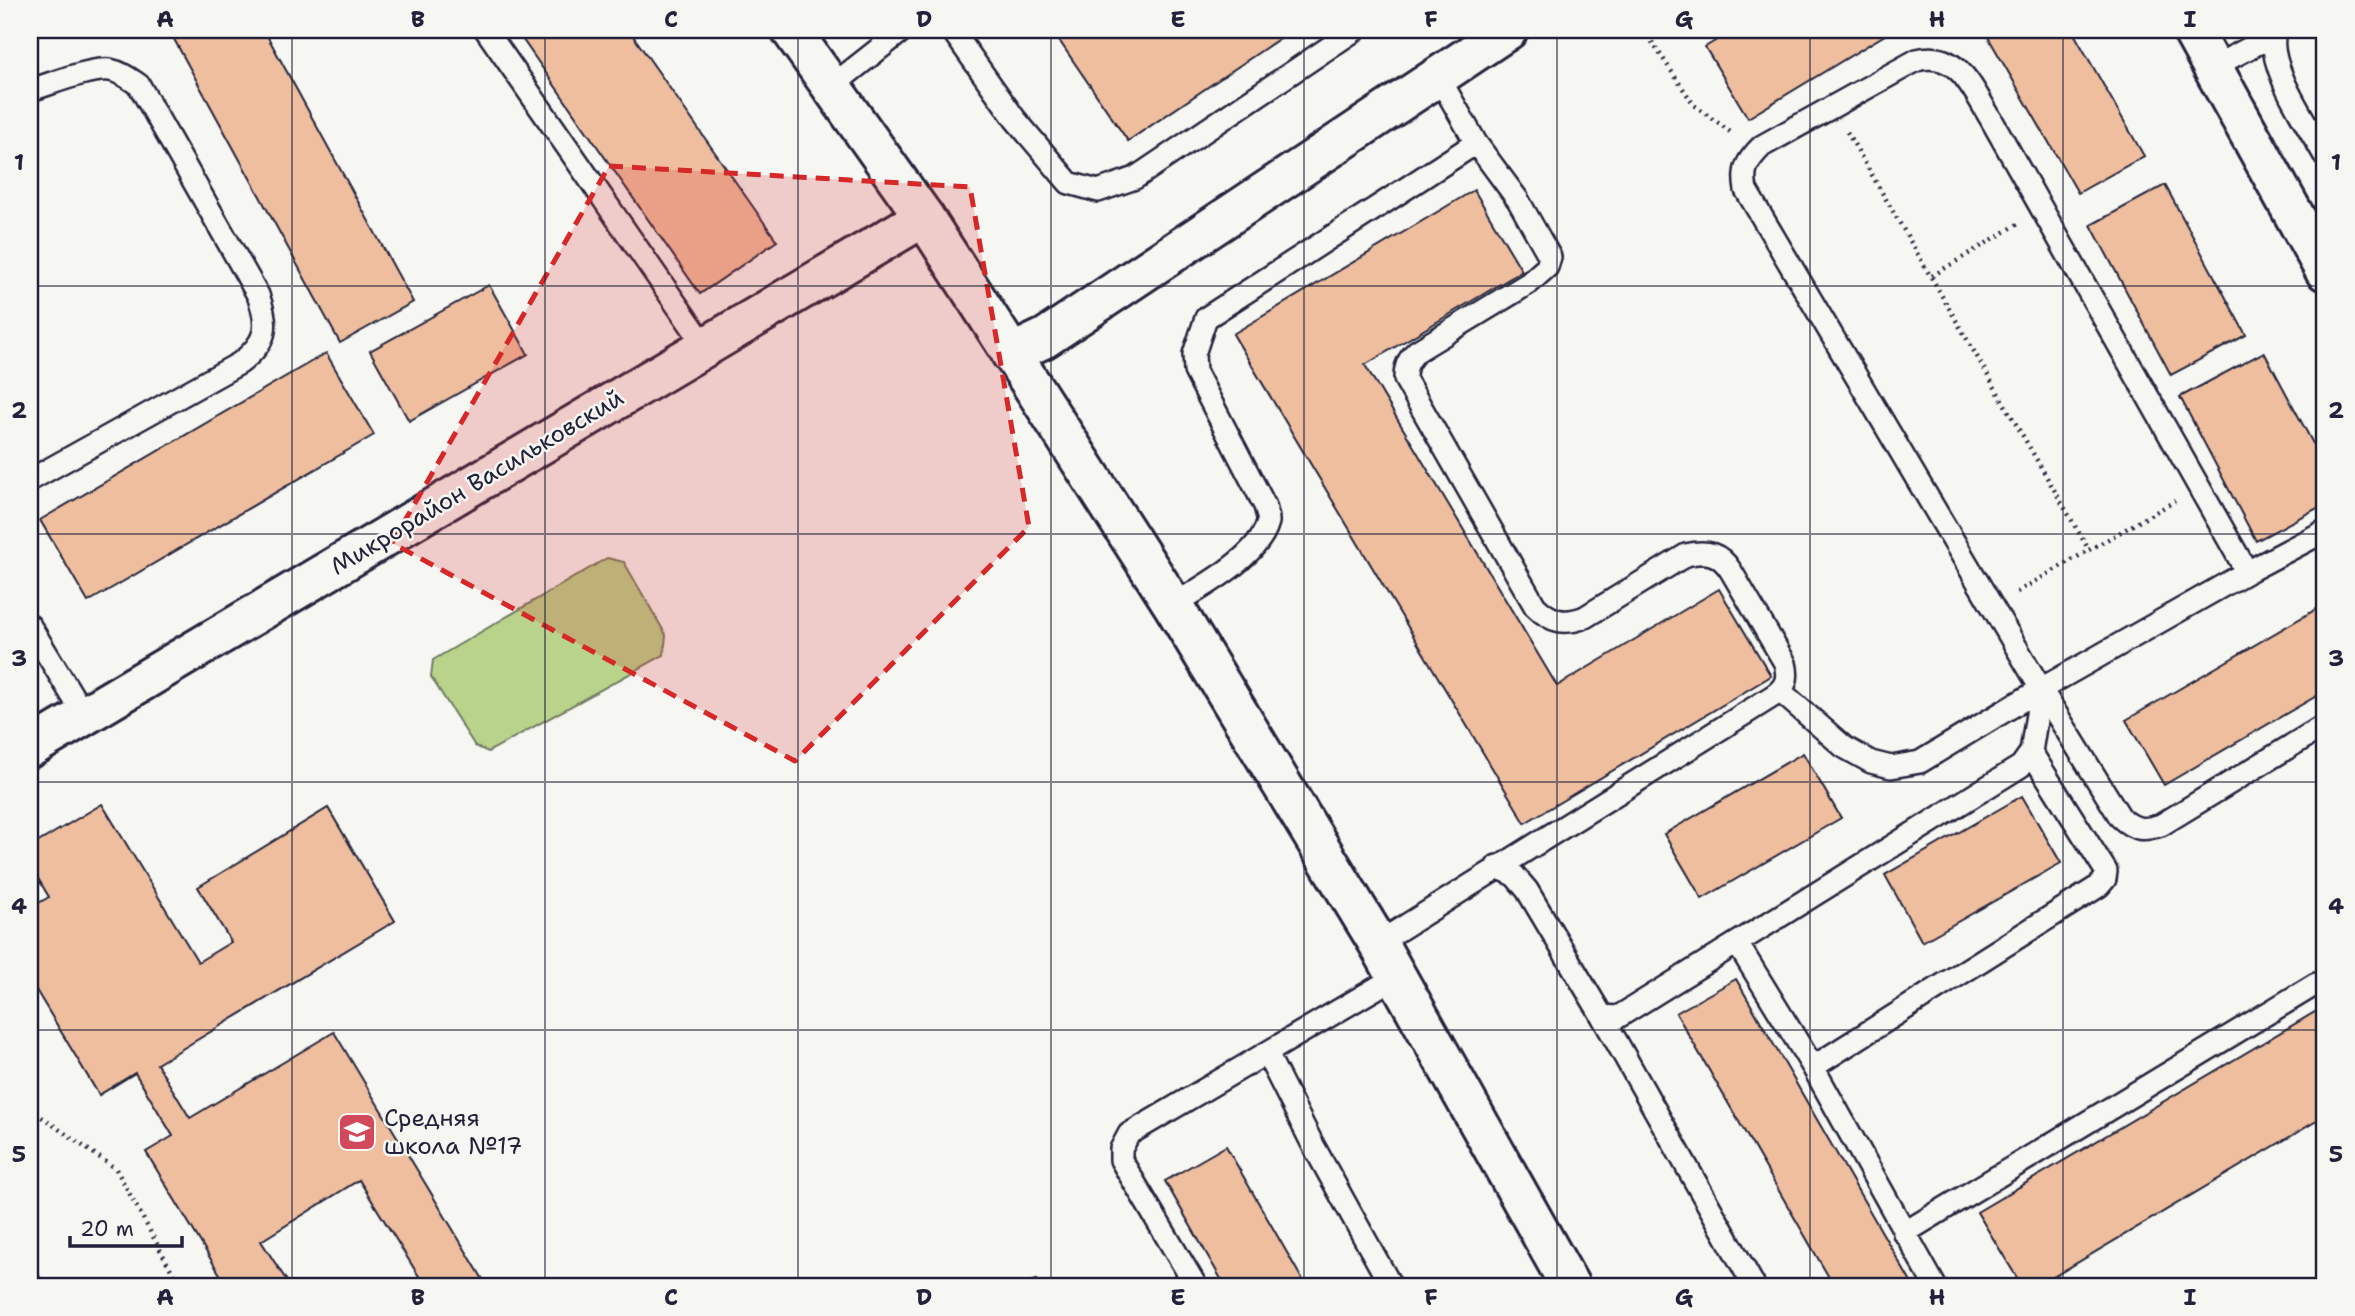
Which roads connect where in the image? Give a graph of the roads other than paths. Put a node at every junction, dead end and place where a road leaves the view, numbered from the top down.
1 (486, 30) edge
2 (791, 30) edge
3 (903, 30) edge
4 (952, 30) edge
5 (1355, 30) edge
6 (1508, 30) edge
7 (2192, 30) edge
8 (2275, 33) edge
9 (2213, 67) junction
10 (1438, 76) junction
11 (832, 86) junction
12 (30, 90) edge
13 (1476, 143) junction
14 (2325, 156) edge
15 (924, 217) junction
16 (2325, 271) edge
17 (706, 346) junction
18 (1011, 354) junction
19 (30, 480) edge
20 (2325, 531) edge
21 (2247, 572) junction
22 (1173, 605) junction
23 (30, 626) edge
24 (2041, 689) junction
25 (1780, 691) junction
26 (85, 715) junction
27 (2325, 725) edge
28 (30, 747) edge
29 (2031, 752) junction
30 (1497, 866) junction
31 (1378, 943) junction
32 (1737, 943) junction
33 (1397, 976) junction
34 (2316, 984) dead end
35 (1602, 1016) junction
36 (1267, 1054) junction
37 (1813, 1067) junction
38 (1904, 1233) junction
39 (1196, 1286) edge
40 (1391, 1286) edge
41 (1570, 1286) edge
42 (1754, 1286) edge
43 (1935, 1286) edge

1 - 17 lane
2 - 11 street
3 - 11 lane
4 - 5 lane
6 - 10 street
7 - 9 street
8 - 9 lane
8 - 14 lane
9 - 16 street
10 - 13 lane
10 - 18 street
11 - 15 street
12 - 19 lane
13 - 22 lane
13 - 25 lane
15 - 17 street, Микрорайон Васильковский
15 - 18 street
17 - 26 street, Микрорайон Васильковский
18 - 22 street
20 - 21 lane
21 - 24 lane
21 - 24 lane
22 - 31 street
23 - 26 lane
24 - 25 lane
24 - 27 lane
24 - 29 lane
25 - 30 lane
26 - 28 street, Микрорайон Васильковский
29 - 32 lane
29 - 37 lane
30 - 31 lane
30 - 35 lane
31 - 33 street
32 - 35 lane
32 - 37 lane
33 - 36 lane
33 - 41 street
34 - 38 lane
35 - 42 lane
36 - 39 lane
36 - 40 lane
37 - 38 lane
38 - 43 lane

